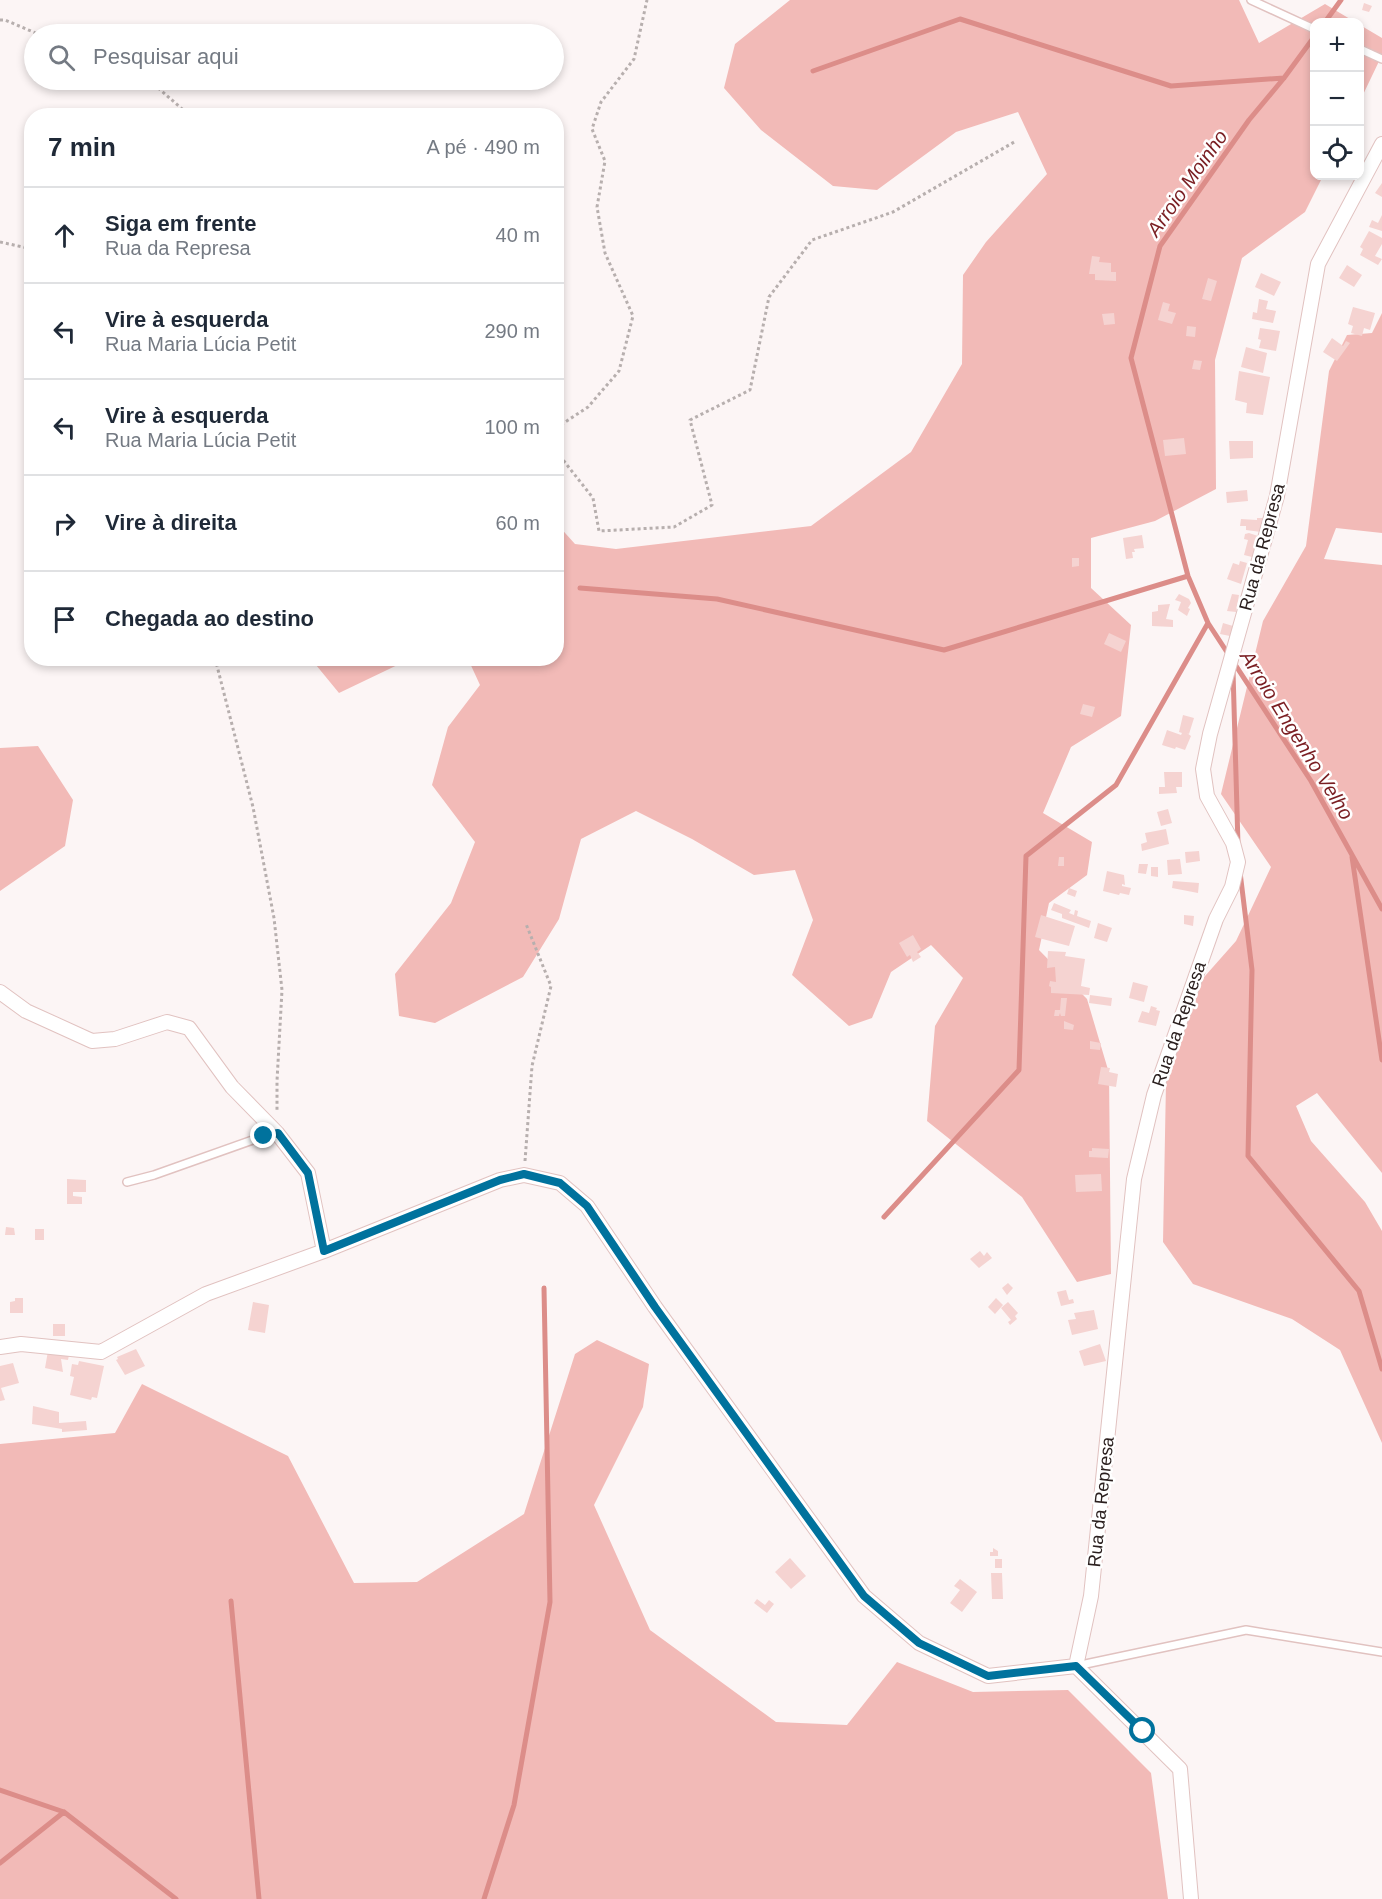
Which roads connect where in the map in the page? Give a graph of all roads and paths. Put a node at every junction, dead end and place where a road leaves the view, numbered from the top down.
1 (647, 0) edge
2 (1251, 0) edge
3 (0, 20) edge
4 (1310, 27) edge
5 (24, 28) edge
6 (1364, 51) edge
7 (1382, 59) edge
8 (161, 90) edge
9 (181, 108) edge
10 (1016, 141) dead end
11 (1382, 144) edge
12 (0, 242) edge
13 (24, 247) edge
14 (564, 423) edge
15 (564, 462) edge
16 (217, 666) edge
17 (526, 924) dead end
18 (0, 992) edge
19 (278, 1133) junction
20 (524, 1174) junction
21 (126, 1182) dead end
22 (324, 1251) junction
23 (0, 1347) edge
24 (1382, 1652) edge
25 (1076, 1666) junction
26 (1191, 1899) edge

1 - 14 path
2 - 4 lane
3 - 5 path
6 - 7 lane
8 - 9 path
10 - 15 path
11 - 25 street, Rua da Represa
12 - 13 path
16 - 19 path
17 - 20 path
18 - 19 street
19 - 21 lane
19 - 22 street
20 - 22 street
20 - 25 street
22 - 23 street
24 - 25 lane
25 - 26 street

